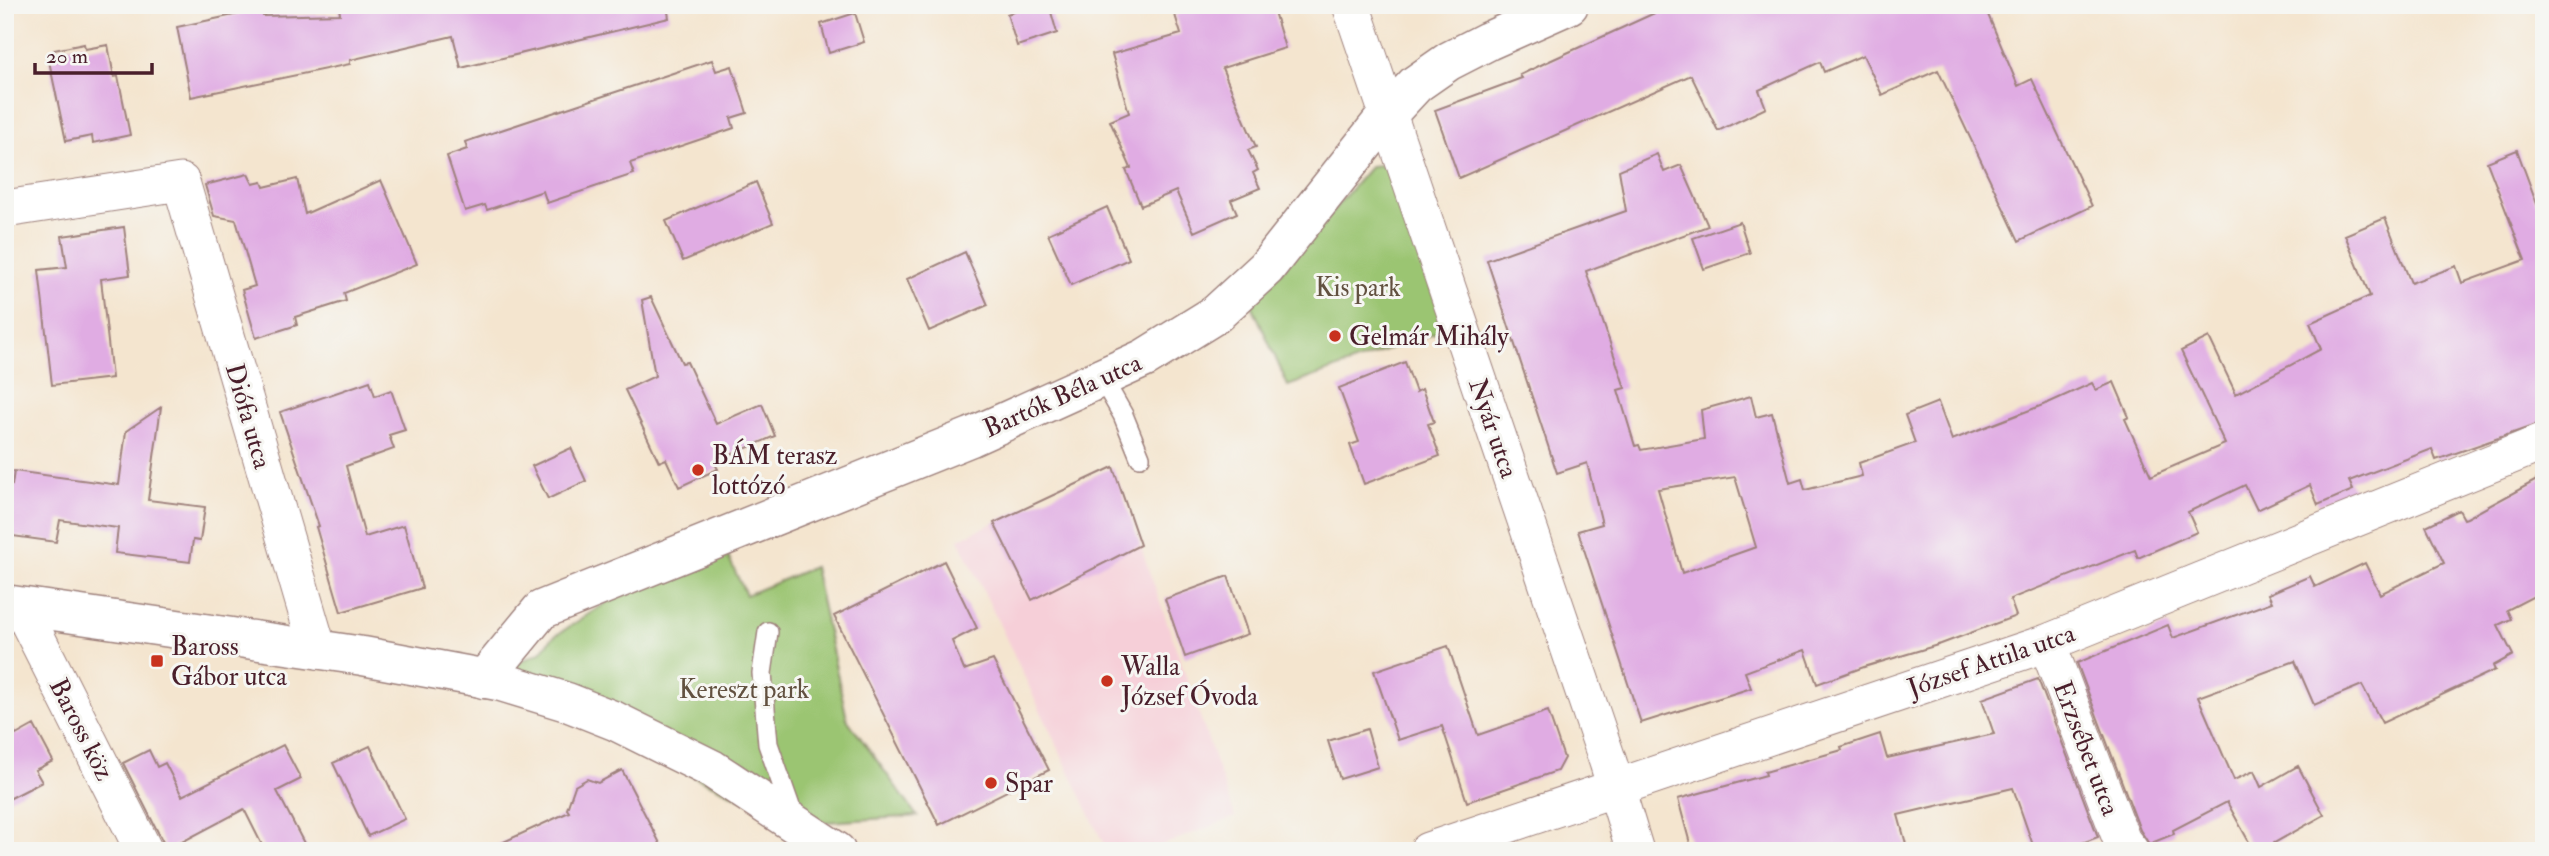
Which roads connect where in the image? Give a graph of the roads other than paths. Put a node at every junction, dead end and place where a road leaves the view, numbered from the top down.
1 (1351, 5) edge
2 (1569, 5) edge
3 (1388, 114) junction
4 (5, 209) edge
5 (1102, 378) junction
6 (2544, 442) edge
7 (1140, 457) dead end
8 (13, 606) edge
9 (768, 632) dead end
10 (2047, 643) junction
11 (318, 650) junction
12 (484, 679) junction
13 (1616, 787) junction
14 (796, 824) junction
15 (144, 851) edge
16 (836, 851) edge
17 (1428, 851) edge
18 (1634, 851) edge
19 (2130, 851) edge

1 - 3 street, Nyár utca
2 - 3 street, Bartók Béla utca
3 - 5 street, Bartók Béla utca
3 - 13 street, Nyár utca
4 - 11 street, Diófa utca
5 - 7 lane
5 - 12 street, Bartók Béla utca
6 - 10 street, József Attila utca
8 - 11 street
8 - 15 street, Baross köz
9 - 14 lane
10 - 13 street, József Attila utca
10 - 19 street, Erzsébet utca
11 - 12 street
12 - 14 street
13 - 17 street, József Attila utca
13 - 18 street, Nyár utca
14 - 16 street

